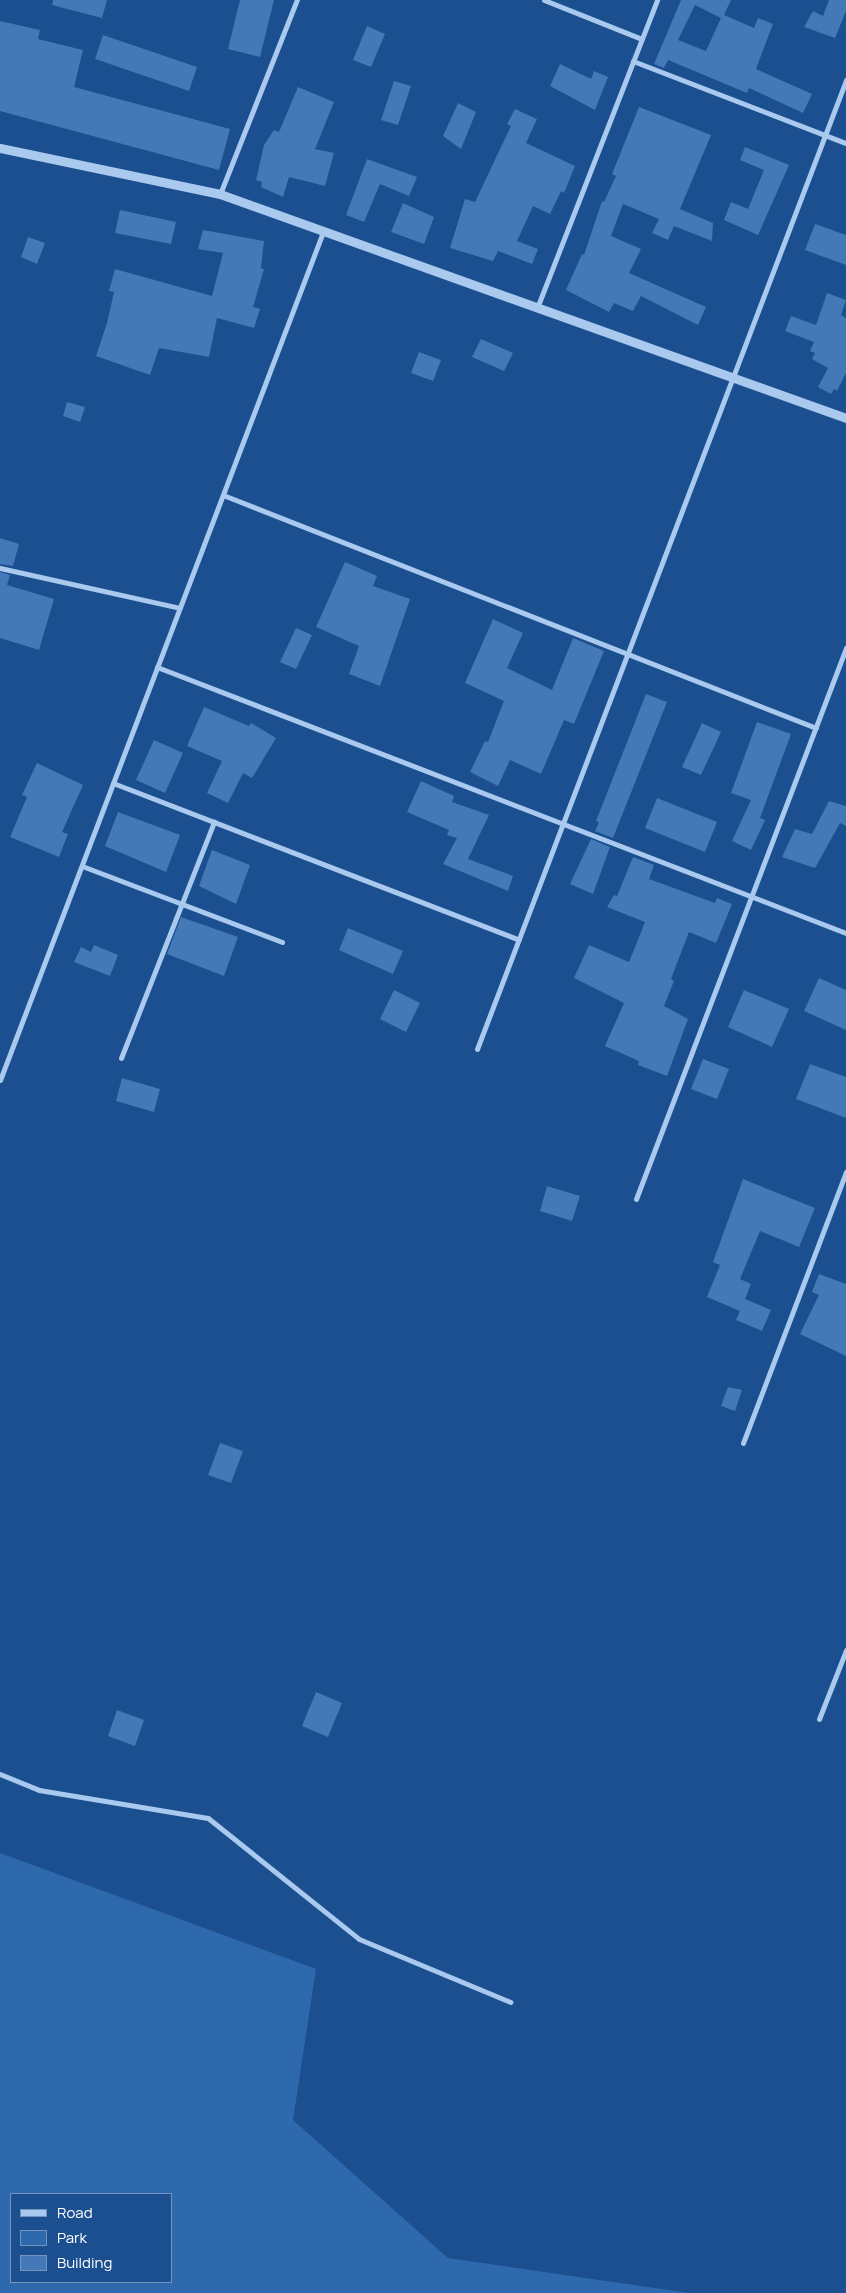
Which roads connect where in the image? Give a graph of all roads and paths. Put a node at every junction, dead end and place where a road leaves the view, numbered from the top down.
1 (297, 0) edge
2 (544, 0) edge
3 (657, 0) edge
4 (642, 39) junction
5 (633, 61) junction
6 (846, 80) edge
7 (825, 135) junction
8 (846, 143) edge
9 (0, 148) edge
10 (220, 194) junction
11 (323, 232) junction
12 (537, 308) junction
13 (732, 378) junction
14 (846, 418) edge
15 (223, 495) junction
16 (0, 568) edge
17 (180, 608) junction
18 (846, 648) edge
19 (628, 654) junction
20 (157, 667) junction
21 (816, 728) junction
22 (113, 783) junction
23 (214, 822) junction
24 (563, 824) junction
25 (82, 866) junction
26 (751, 896) junction
27 (182, 904) junction
28 (846, 933) edge
29 (519, 940) junction
30 (282, 942) dead end
31 (477, 1050) dead end
32 (121, 1058) dead end
33 (0, 1080) edge
34 (846, 1172) edge
35 (636, 1199) dead end
36 (743, 1443) dead end
37 (846, 1650) edge
38 (819, 1718) dead end
39 (0, 1774) edge
40 (510, 2002) dead end

1 - 10 street
2 - 4 street
3 - 4 street
4 - 5 street
5 - 7 street
5 - 12 street
6 - 7 street
7 - 8 street
7 - 13 street
9 - 10 street
10 - 11 street
11 - 12 street
11 - 15 street
12 - 13 street
13 - 14 street
13 - 19 street
15 - 17 street
15 - 19 street
16 - 17 street
17 - 20 street
18 - 21 street
19 - 21 street
19 - 24 street
20 - 22 street
20 - 24 street
21 - 26 street
22 - 23 street
22 - 25 street
23 - 27 street
23 - 29 street
24 - 26 street
24 - 29 street
25 - 27 street
25 - 33 street
26 - 28 street
26 - 35 street
27 - 30 street
27 - 32 street
29 - 31 street
34 - 36 street
37 - 38 street
39 - 40 street

